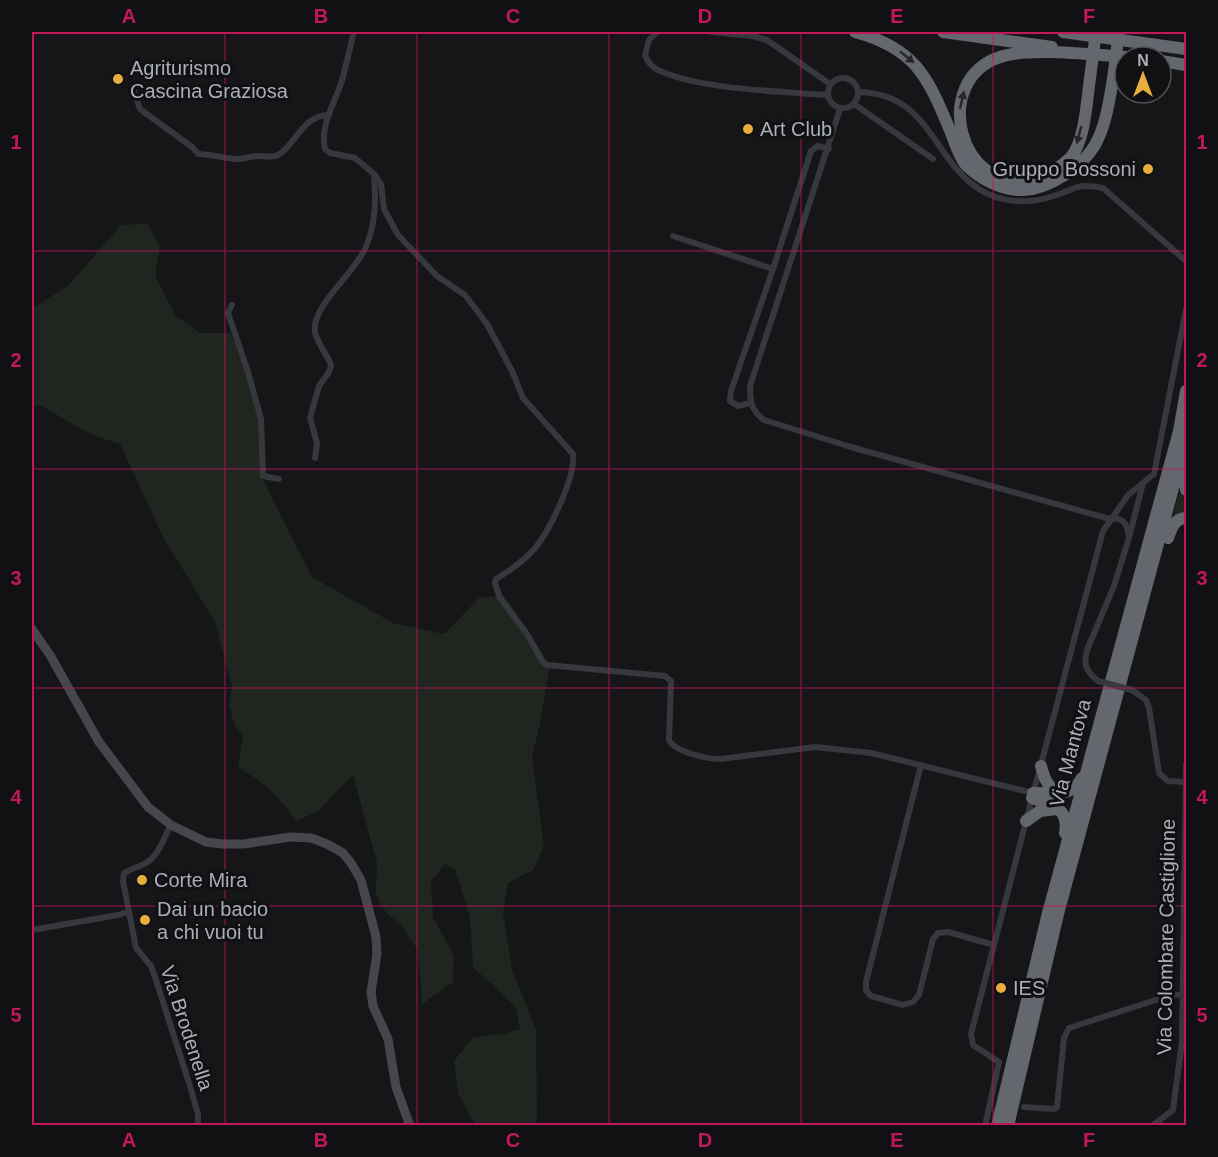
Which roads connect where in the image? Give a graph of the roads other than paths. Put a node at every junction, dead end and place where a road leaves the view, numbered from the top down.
1 (354, 32) edge
2 (657, 32) edge
3 (712, 32) edge
4 (855, 32) edge
5 (943, 32) edge
6 (1063, 32) edge
7 (1096, 32) edge
8 (1119, 32) edge
9 (1186, 49) edge
10 (1093, 55) edge
11 (1093, 55) edge
12 (1093, 55) edge
13 (1093, 55) edge
14 (1113, 55) edge
15 (1113, 56) edge
16 (830, 84) junction
17 (133, 89) dead end
18 (858, 92) junction
19 (827, 95) junction
20 (854, 104) junction
21 (840, 109) junction
22 (329, 115) junction
23 (829, 149) junction
24 (933, 159) dead end
25 (374, 174) junction
26 (673, 236) dead end
27 (1186, 261) edge
28 (773, 269) junction
29 (232, 305) dead end
30 (1186, 309) edge
31 (1186, 392) edge
32 (750, 402) junction
33 (1186, 440) edge
34 (315, 458) dead end
35 (1186, 471) edge
36 (279, 479) dead end
37 (1144, 483) junction
38 (1186, 490) edge
39 (1131, 492) junction
40 (1136, 512) junction
41 (1186, 518) edge
42 (1110, 519) junction
43 (1129, 538) junction
44 (1149, 580) junction
45 (32, 629) edge
46 (921, 765) junction
47 (1186, 765) edge
48 (1041, 766) junction
49 (1085, 772) junction
50 (1186, 782) edge
51 (1057, 792) junction
52 (1032, 795) junction
53 (1058, 809) junction
54 (1026, 821) junction
55 (171, 825) junction
56 (1063, 857) junction
57 (129, 911) junction
58 (32, 930) edge
59 (994, 945) junction
60 (1183, 994) junction
61 (1024, 1107) dead end
62 (198, 1125) edge
63 (410, 1125) edge
64 (985, 1125) edge
65 (997, 1125) edge
66 (1008, 1125) edge
67 (1152, 1125) edge

1 - 22 street
2 - 19 street
3 - 16 street
4 -> 8 highway, bridge
5 - 14 highway
6 - 9 highway
7 -> 10 highway, bridge
11 -> 12 highway, bridge
13 -> 15 highway, bridge
16 - 18 street
16 - 19 street
17 - 22 street
18 - 20 street
18 - 27 street
19 - 21 street
20 - 21 street
20 - 24 street
21 - 23 street
22 - 25 street
23 - 28 street
23 - 32 street
25 - 34 street
25 - 46 street
26 - 28 street
28 - 32 street
29 - 36 street
30 - 37 street
31 - 49 highway, Via Mantova
32 - 42 street
33 - 44 highway, Via Mantova
35 - 38 highway
37 - 39 street
37 - 40 street
39 - 40 street
39 - 42 street
40 - 43 street
41 - 44 highway
42 - 43 street
42 - 48 street
43 - 50 street, bridge
44 - 66 highway, Via Mantova
45 - 55 street
46 - 52 street
46 - 59 street
47 - 50 street, Via Colombare Castiglione
48 - 51 highway
48 - 52 street
49 - 51 highway
49 - 56 highway, Via Mantova
50 - 60 street, Via Colombare Castiglione
51 - 52 highway
52 - 53 highway
52 - 54 street
53 - 54 highway
53 - 56 highway
54 - 59 street
55 - 57 street, Via Brodenella
55 - 63 street
56 - 65 highway, Via Mantova
57 - 58 street
57 - 62 street, Via Brodenella
59 - 64 street
60 - 61 street
60 - 67 street, Via Colombare Castiglione

